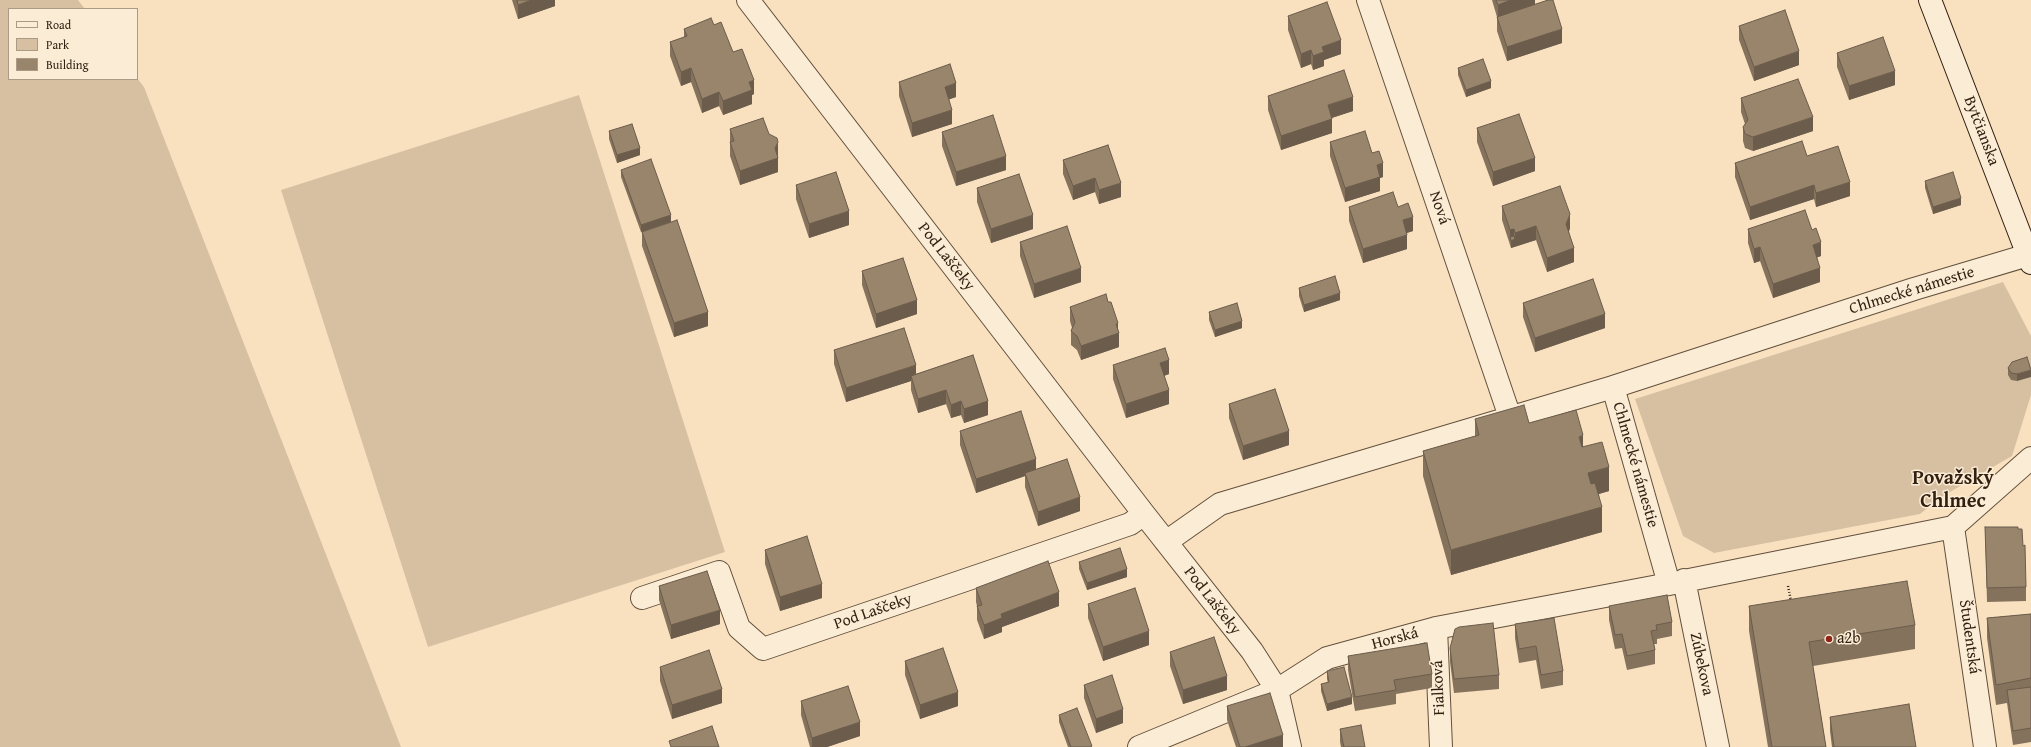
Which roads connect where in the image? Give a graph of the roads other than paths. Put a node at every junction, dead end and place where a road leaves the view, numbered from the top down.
1 (748, 0) edge
2 (1368, 0) edge
3 (1930, 0) edge
4 (2030, 259) edge
5 (1613, 387) junction
6 (1510, 417) junction
7 (2031, 458) edge
8 (1144, 514) junction
9 (1953, 527) junction
10 (1166, 542) junction
11 (1676, 582) junction
12 (642, 598) dead end
13 (1436, 628) junction
14 (1277, 690) junction
15 (1139, 747) edge
16 (1290, 747) edge
17 (1441, 747) edge
18 (1718, 747) edge
19 (1985, 747) edge

1 - 8 street, Pod Laščeky
2 - 6 street, Nová
3 - 4 street, Bytčianska
4 - 5 street, Chlmecké námestie
5 - 6 street
5 - 11 street, Chlmecké námestie
6 - 10 street
7 - 9 street
8 - 10 street, Pod Laščeky
8 - 12 street, Pod Laščeky
9 - 11 street
9 - 19 street, Študentská
10 - 14 street, Pod Laščeky
11 - 13 street, Horská
11 - 18 street, Zúbekova
13 - 14 street, Horská
13 - 17 street, Fialková
14 - 15 street, Horská
14 - 16 street, Pod Laščeky

